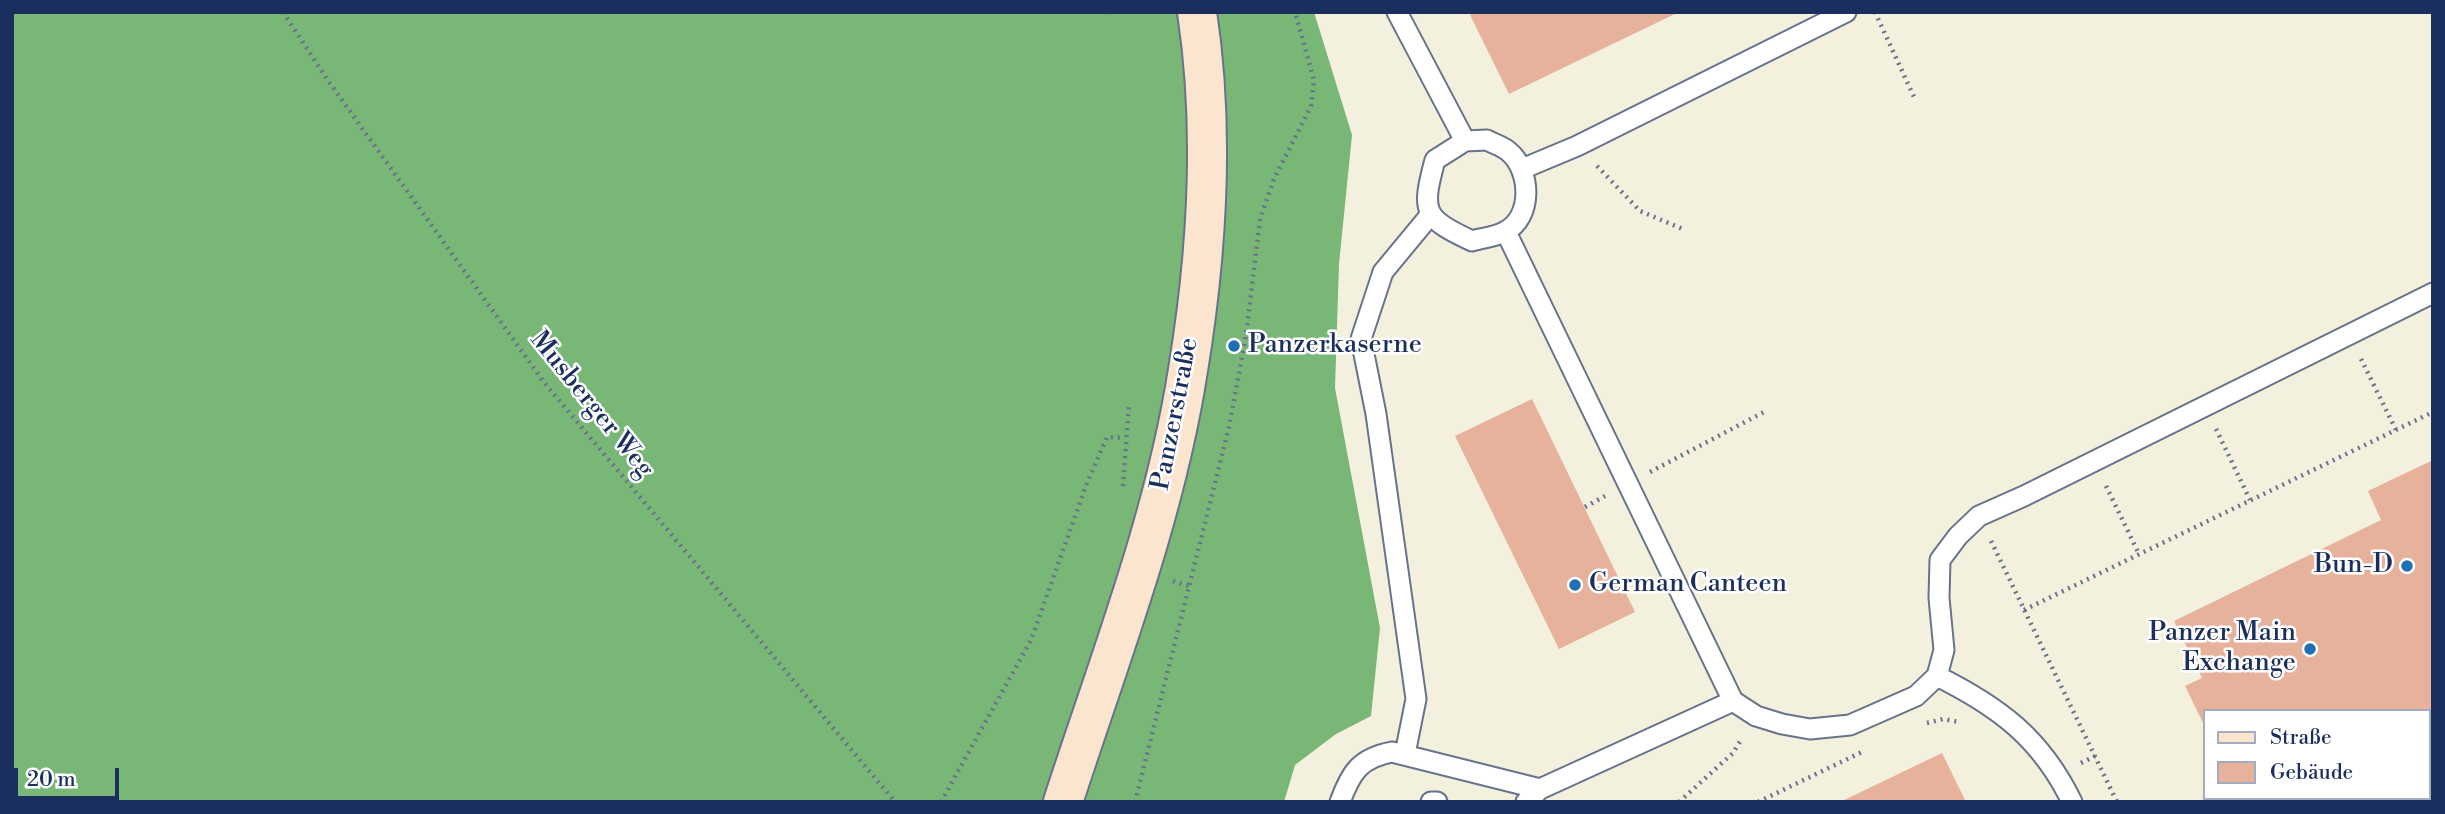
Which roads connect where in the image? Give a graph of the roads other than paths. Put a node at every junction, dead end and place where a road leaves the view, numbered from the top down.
1 (1197, 12) edge
2 (1396, 12) edge
3 (1846, 12) edge
4 (1465, 141) junction
5 (1522, 169) junction
6 (1431, 214) junction
7 (1506, 232) junction
8 (2433, 293) edge
9 (1937, 676) junction
10 (1733, 701) junction
11 (1405, 754) junction
12 (1533, 795) edge
13 (1063, 802) edge
14 (1340, 802) edge
15 (1432, 802) edge
16 (1437, 802) edge
17 (2072, 802) edge

1 - 13 main road, Panzerstraße
2 - 4 lane
3 - 5 lane
4 - 5 lane
4 - 6 lane
5 - 7 lane
6 - 7 lane
6 - 11 lane
7 - 10 lane
8 - 9 lane
9 - 10 lane
9 - 17 lane
10 - 12 lane
11 - 12 lane
11 - 14 lane
15 - 16 lane

